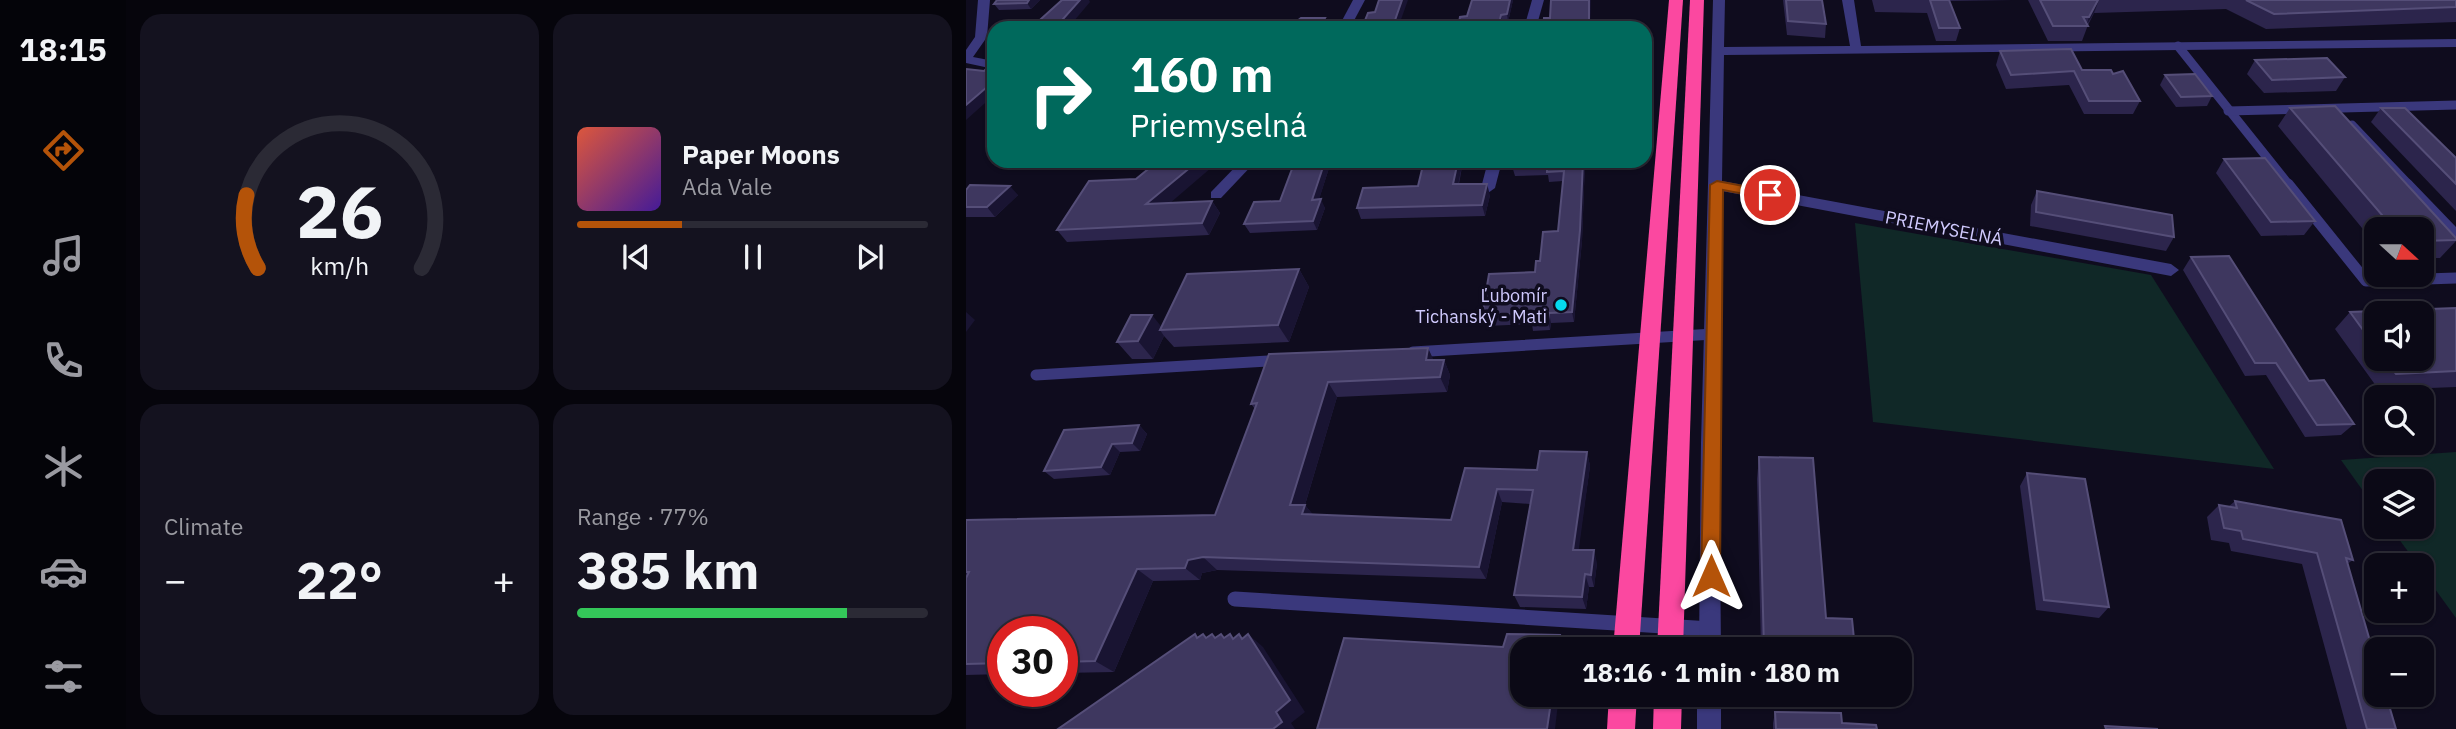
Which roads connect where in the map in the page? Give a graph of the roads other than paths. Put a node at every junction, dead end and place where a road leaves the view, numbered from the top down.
1 (985, 0) edge
2 (1359, 0) edge
3 (1538, 0) edge
4 (1675, 0) edge
5 (1698, 0) edge
6 (1719, 0) edge
7 (1848, 0) edge
8 (1348, 21) edge
9 (1532, 21) edge
10 (2456, 43) edge
11 (2178, 46) junction
12 (1856, 49) junction
13 (1718, 51) junction
14 (966, 59) edge
15 (987, 64) edge
16 (2456, 105) edge
17 (2228, 111) junction
18 (2352, 125) edge
19 (1242, 168) edge
20 (1493, 168) edge
21 (1717, 185) junction
22 (1488, 188) edge
23 (1216, 195) dead end
24 (2456, 235) edge
25 (2171, 270) dead end
26 (2456, 278) edge
27 (1714, 334) junction
28 (1395, 354) edge
29 (1298, 359) edge
30 (1036, 375) dead end
31 (1235, 599) dead end
32 (1711, 629) junction
33 (1627, 637) edge
34 (1671, 637) edge
35 (1711, 637) edge
36 (1622, 707) edge
37 (1668, 707) edge
38 (1709, 707) edge
39 (1621, 729) edge
40 (1667, 729) edge
41 (1709, 729) edge

1 - 14 street
2 - 8 street
3 - 9 street
4 - 33 highway
5 - 34 highway
6 - 13 street
7 - 12 street
10 - 11 street
11 - 12 street
11 - 17 lane
12 - 13 street
13 - 21 street
14 - 15 street
16 - 17 lane
17 - 26 lane
18 - 24 lane
19 - 23 street
20 - 22 street
21 - 25 street, PRIEMYSELNÁ
21 - 27 street
27 - 28 lane
27 - 32 street
29 - 30 lane
31 - 32 lane
32 - 35 street
36 - 39 highway
37 - 40 highway
38 - 41 street

